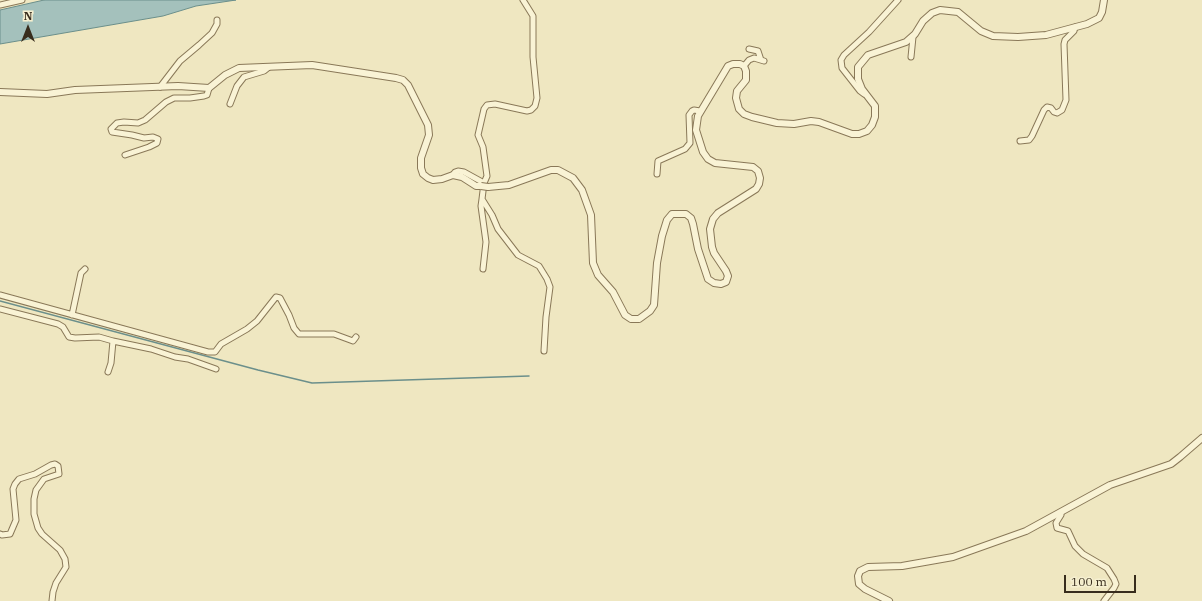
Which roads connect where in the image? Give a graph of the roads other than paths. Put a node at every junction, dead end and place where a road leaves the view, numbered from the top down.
1 (22, 0) edge
2 (523, 0) edge
3 (898, 0) edge
4 (1104, 0) edge
5 (0, 5) edge
6 (217, 20) dead end
7 (1075, 27) junction
8 (913, 36) junction
9 (748, 49) dead end
10 (911, 56) dead end
11 (744, 66) junction
12 (269, 67) junction
13 (160, 86) junction
14 (209, 88) junction
15 (0, 92) edge
16 (871, 100) junction
17 (230, 104) dead end
18 (700, 112) junction
19 (1020, 141) dead end
20 (124, 155) dead end
21 (657, 174) dead end
22 (484, 185) junction
23 (482, 199) junction
24 (85, 269) dead end
25 (483, 269) dead end
26 (0, 295) edge
27 (0, 309) edge
28 (72, 315) junction
29 (356, 337) dead end
30 (113, 341) junction
31 (544, 351) dead end
32 (216, 369) dead end
33 (108, 372) dead end
34 (1202, 438) edge
35 (1061, 512) junction
36 (0, 534) edge
37 (52, 601) edge
38 (889, 601) edge
39 (1104, 601) edge

1 - 5 street
2 - 22 street
3 - 16 street
4 - 7 street
6 - 13 street
7 - 8 street
7 - 19 street
8 - 10 street
8 - 16 street
9 - 11 street
11 - 16 street
11 - 18 street
12 - 14 street
12 - 17 street
12 - 22 street
13 - 14 street
13 - 15 street
14 - 20 street
18 - 21 street
18 - 22 street
22 - 23 street
23 - 25 street
23 - 31 street
24 - 28 street
26 - 28 street
27 - 30 street
28 - 29 street
30 - 32 street
30 - 33 street
34 - 35 street
35 - 38 street
35 - 39 street
36 - 37 street

